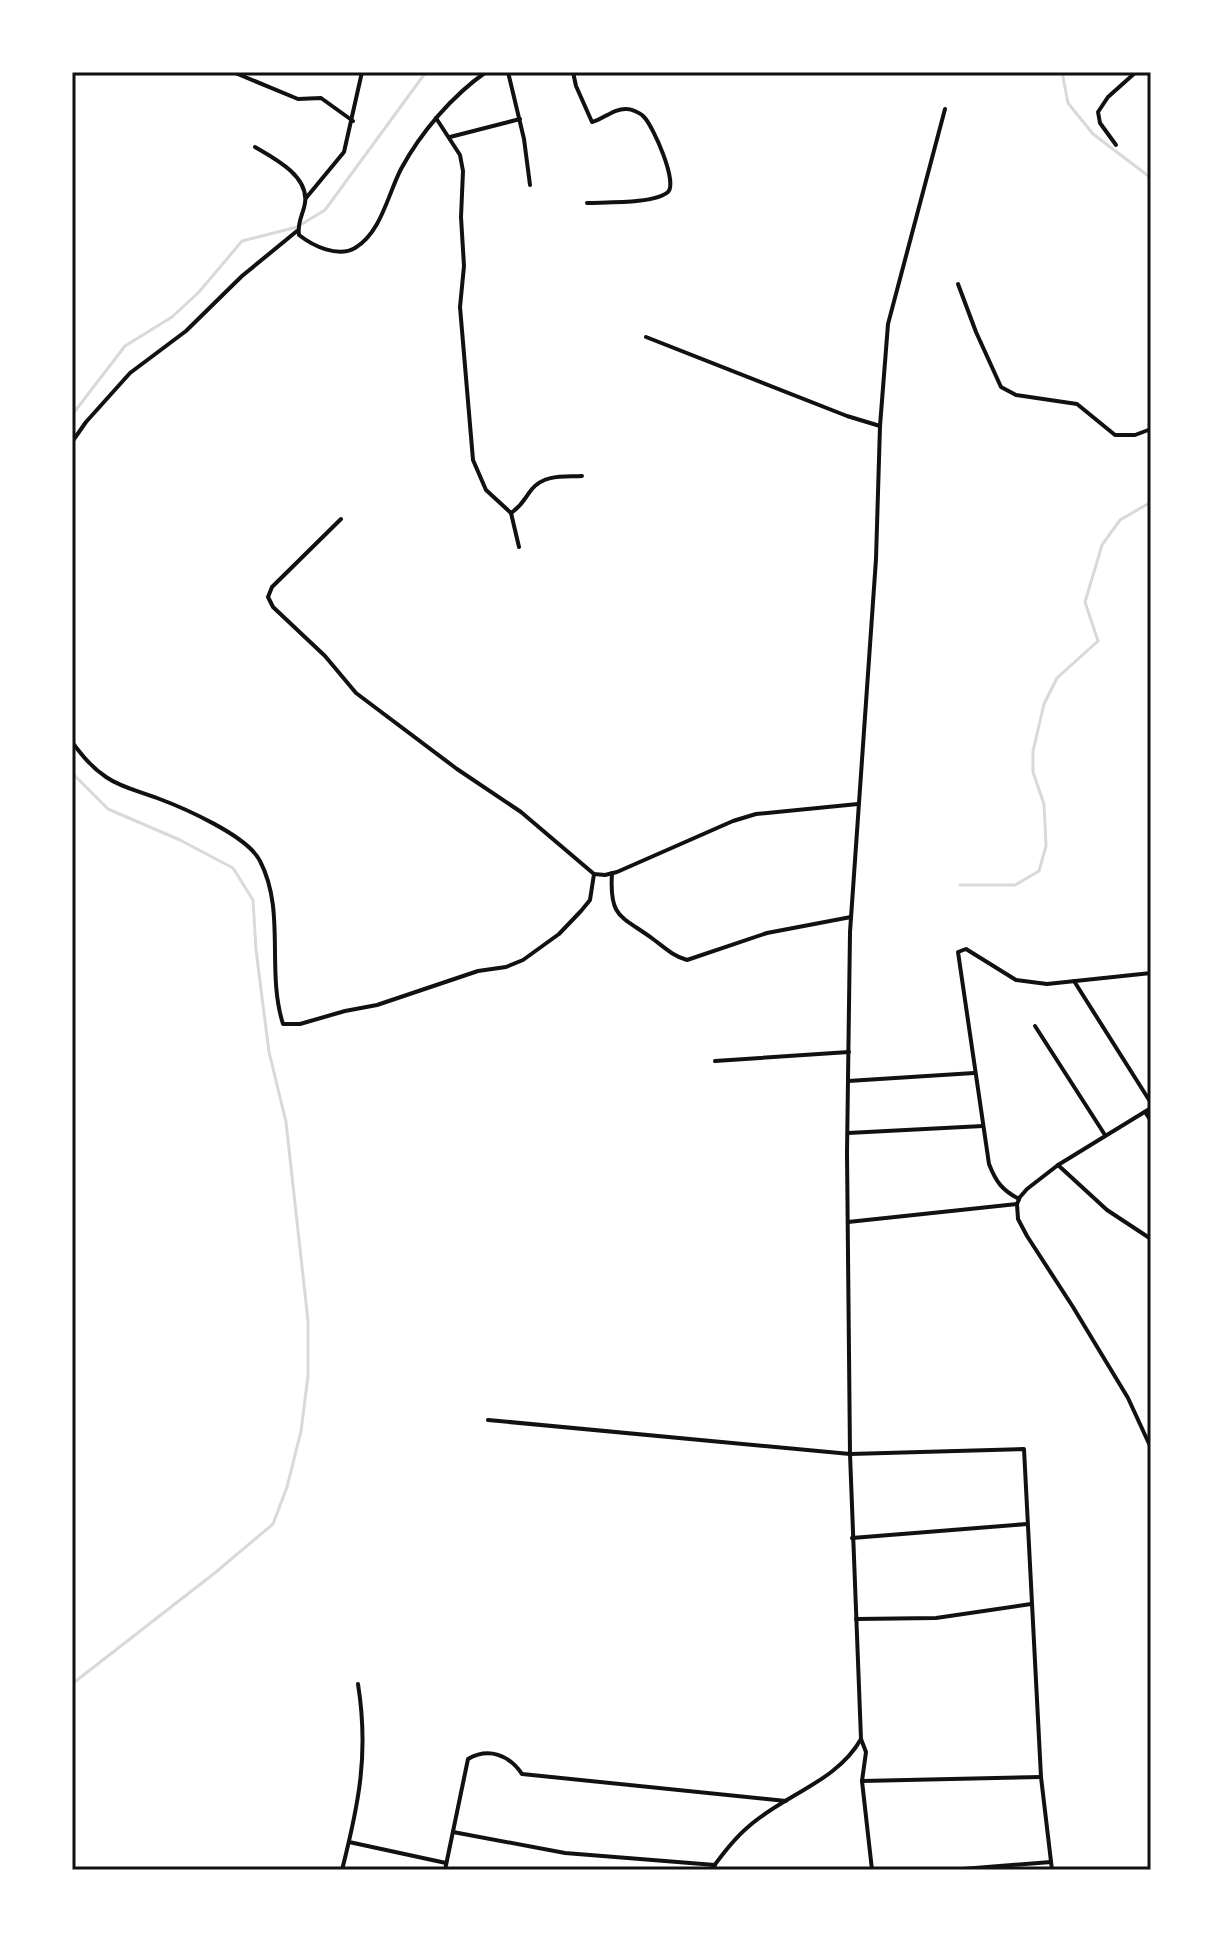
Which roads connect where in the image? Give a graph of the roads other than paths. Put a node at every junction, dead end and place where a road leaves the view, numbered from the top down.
1 (233, 72) edge
2 (362, 72) edge
3 (486, 72) edge
4 (508, 72) edge
5 (573, 72) edge
6 (1136, 72) edge
7 (945, 109) dead end
8 (436, 118) junction
9 (520, 119) junction
10 (353, 121) junction
11 (450, 137) junction
12 (1116, 145) dead end
13 (255, 147) dead end
14 (530, 185) dead end
15 (306, 198) junction
16 (587, 203) dead end
17 (298, 233) junction
18 (958, 284) dead end
19 (646, 337) dead end
20 (880, 426) junction
21 (1151, 429) edge
22 (72, 442) edge
23 (582, 476) dead end
24 (511, 513) junction
25 (341, 519) dead end
26 (519, 547) dead end
27 (72, 742) edge
28 (858, 804) junction
29 (612, 873) junction
30 (594, 874) junction
31 (851, 917) junction
32 (1151, 973) edge
33 (1074, 981) junction
34 (1035, 1026) dead end
35 (849, 1052) junction
36 (715, 1061) dead end
37 (974, 1073) junction
38 (848, 1081) junction
39 (1151, 1106) edge
40 (1145, 1112) junction
41 (1151, 1121) edge
42 (983, 1126) junction
43 (848, 1133) junction
44 (1105, 1135) junction
45 (1058, 1165) junction
46 (1018, 1202) junction
47 (848, 1222) junction
48 (1151, 1239) edge
49 (488, 1420) dead end
50 (1151, 1448) edge
51 (850, 1454) junction
52 (1027, 1524) junction
53 (852, 1538) junction
54 (1031, 1604) junction
55 (856, 1619) junction
56 (358, 1684) dead end
57 (861, 1739) junction
58 (1041, 1777) junction
59 (862, 1781) junction
60 (786, 1801) junction
61 (453, 1832) junction
62 (349, 1842) junction
63 (1052, 1862) junction
64 (446, 1863) junction
65 (713, 1868) edge
66 (342, 1870) edge
67 (445, 1870) edge
68 (872, 1870) edge
69 (950, 1870) edge
70 (1052, 1870) edge

1 - 10 street
2 - 10 street
3 - 8 street
4 - 9 street
5 - 16 street
6 - 12 street
7 - 20 street
8 - 11 street
8 - 17 street
9 - 11 street
9 - 14 street
10 - 15 street
11 - 24 street
13 - 15 street
15 - 17 street
17 - 22 street
18 - 21 street
19 - 20 street
20 - 28 street
23 - 24 street
24 - 26 street
25 - 30 street
27 - 30 street
28 - 29 street
28 - 31 street
29 - 30 street
29 - 31 street
31 - 35 street
32 - 33 street
33 - 37 street
33 - 39 street
34 - 44 street
35 - 36 street
35 - 38 street
37 - 38 street
37 - 42 street
38 - 43 street
39 - 40 street
40 - 41 street
40 - 44 street
42 - 43 street
42 - 46 street
43 - 47 street
44 - 45 street
45 - 46 street
45 - 48 street
46 - 47 street
46 - 50 street
47 - 51 street
49 - 51 street
51 - 52 street
51 - 53 street
52 - 53 street
52 - 54 street
53 - 55 street
54 - 55 street
54 - 58 street
55 - 57 street
56 - 62 street
57 - 59 street
57 - 60 street
58 - 59 street
58 - 63 street
59 - 68 street
60 - 61 street
60 - 65 street
61 - 64 street
61 - 65 street
62 - 64 street
62 - 66 street
63 - 69 street
63 - 70 street
64 - 67 street

